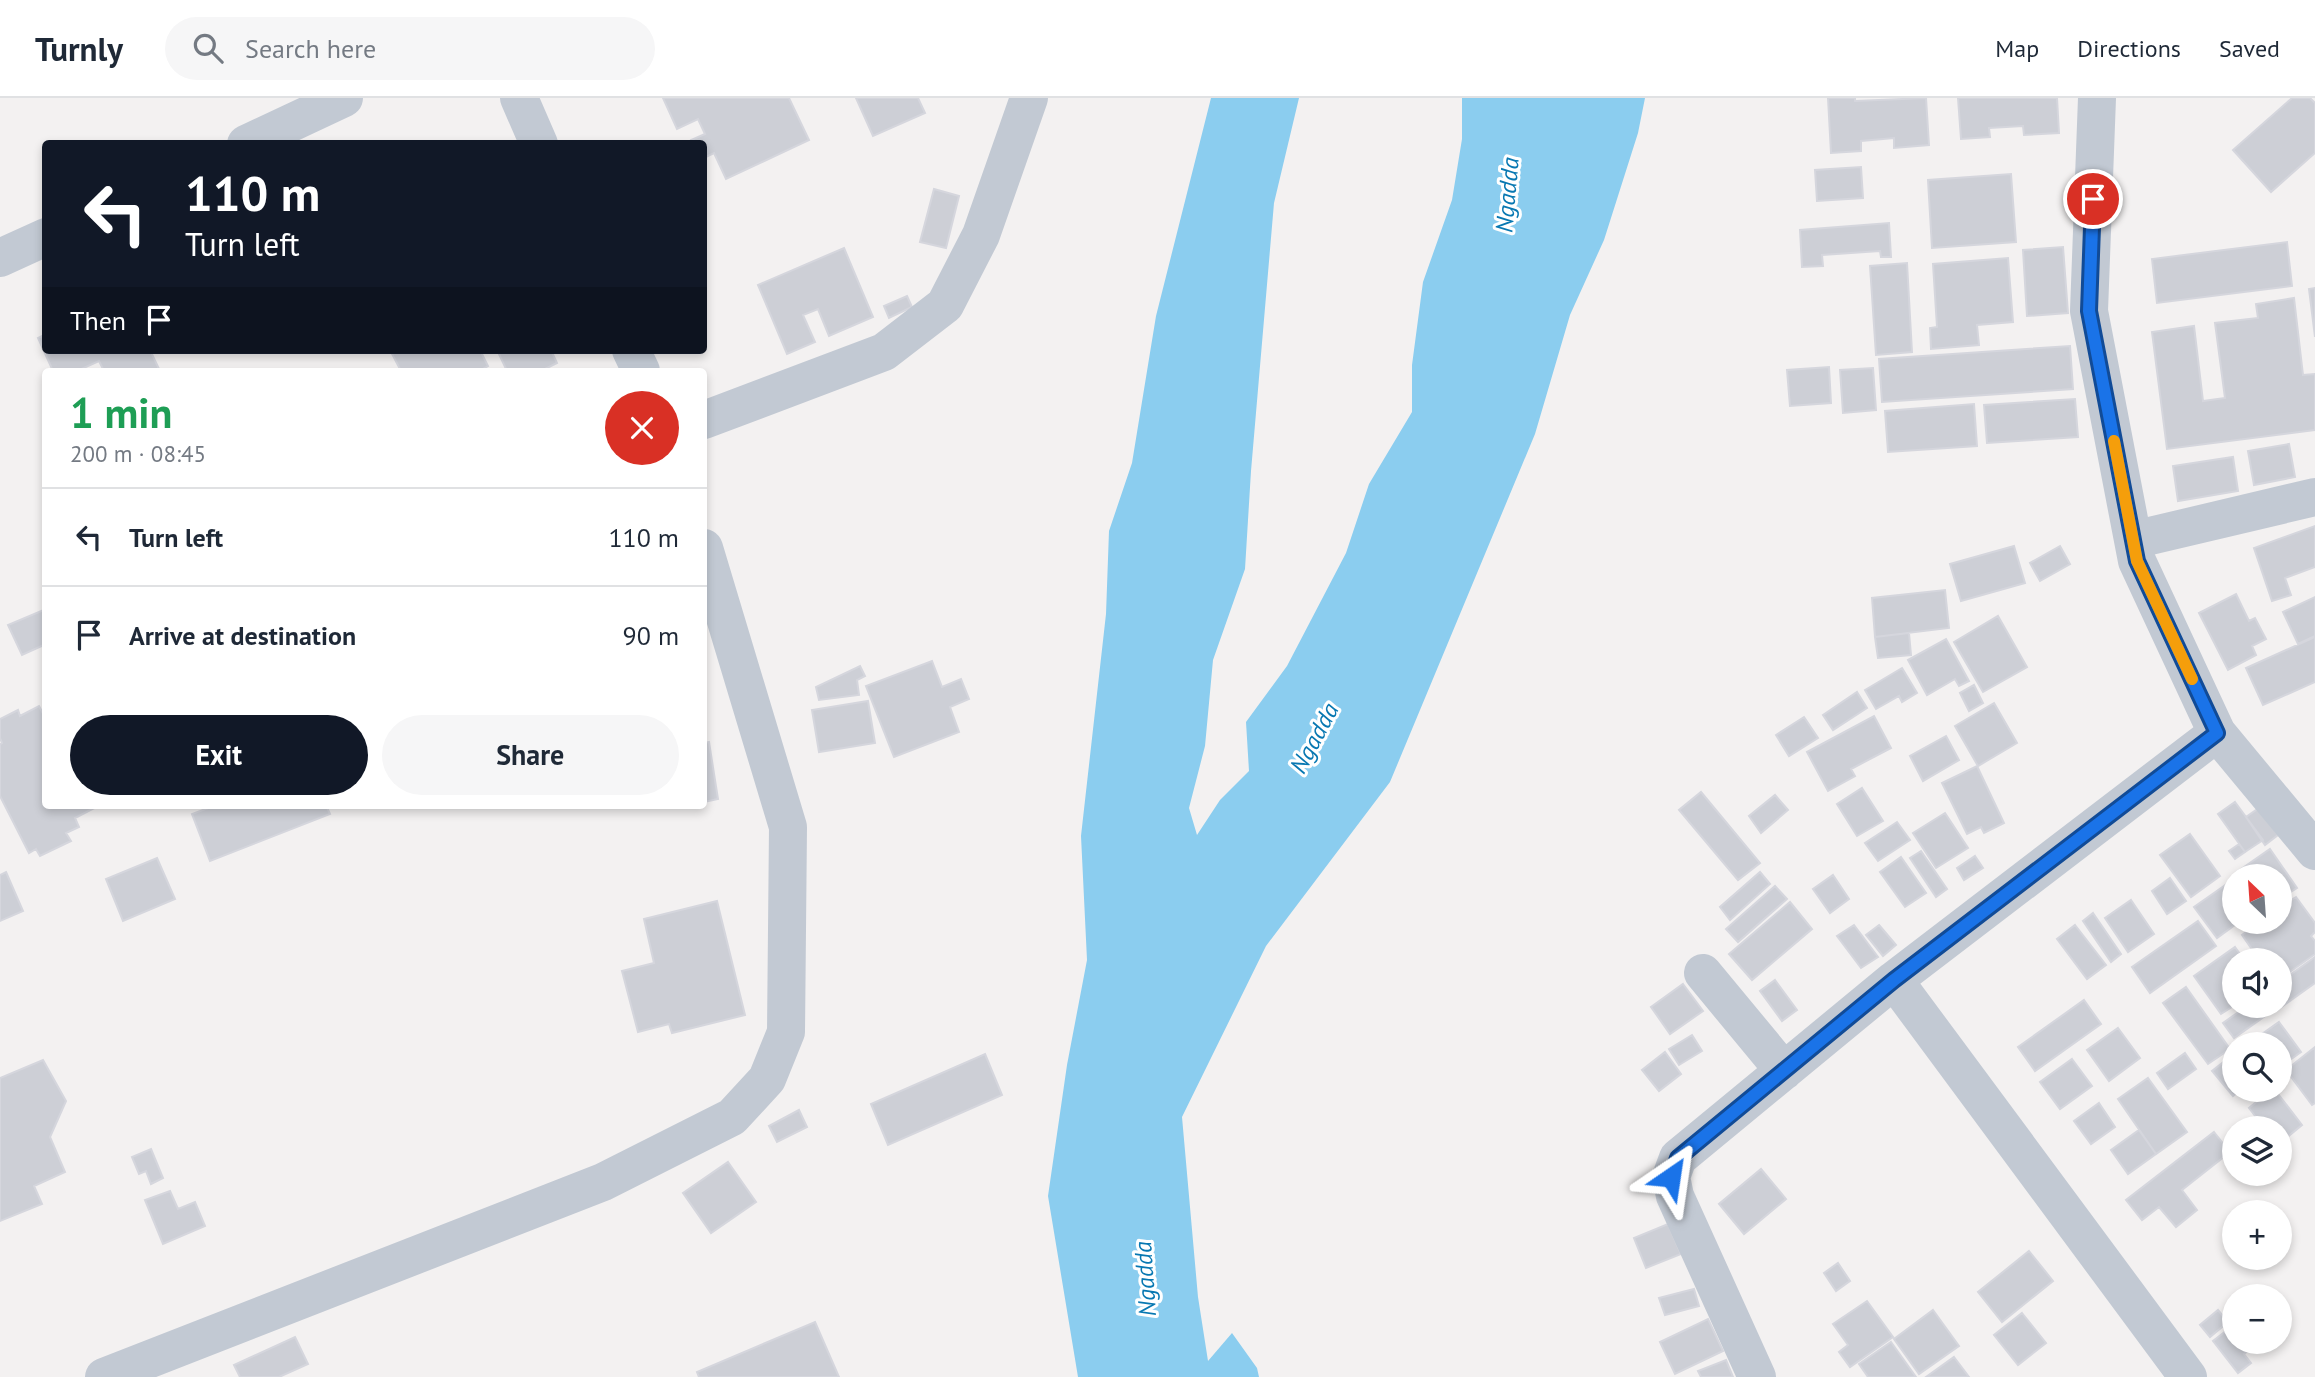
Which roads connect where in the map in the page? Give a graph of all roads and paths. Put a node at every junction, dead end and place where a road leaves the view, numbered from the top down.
1 (344, 98) edge
2 (519, 98) edge
3 (1029, 98) edge
4 (2097, 98) edge
5 (255, 140) edge
6 (537, 140) edge
7 (42, 239) edge
8 (0, 258) edge
9 (707, 419) edge
10 (2315, 497) edge
11 (2133, 540) junction
12 (707, 558) edge
13 (2217, 733) junction
14 (2315, 851) edge
15 (1703, 973) dead end
16 (1894, 980) junction
17 (1784, 1071) junction
18 (104, 1377) edge
19 (1756, 1377) edge
20 (2188, 1377) edge

1 - 5 street
2 - 6 street
3 - 9 street
4 - 11 street
7 - 8 street
10 - 11 street
11 - 13 street
12 - 18 street
13 - 14 street
13 - 16 street
15 - 17 street
16 - 17 street
16 - 20 street
17 - 19 street

